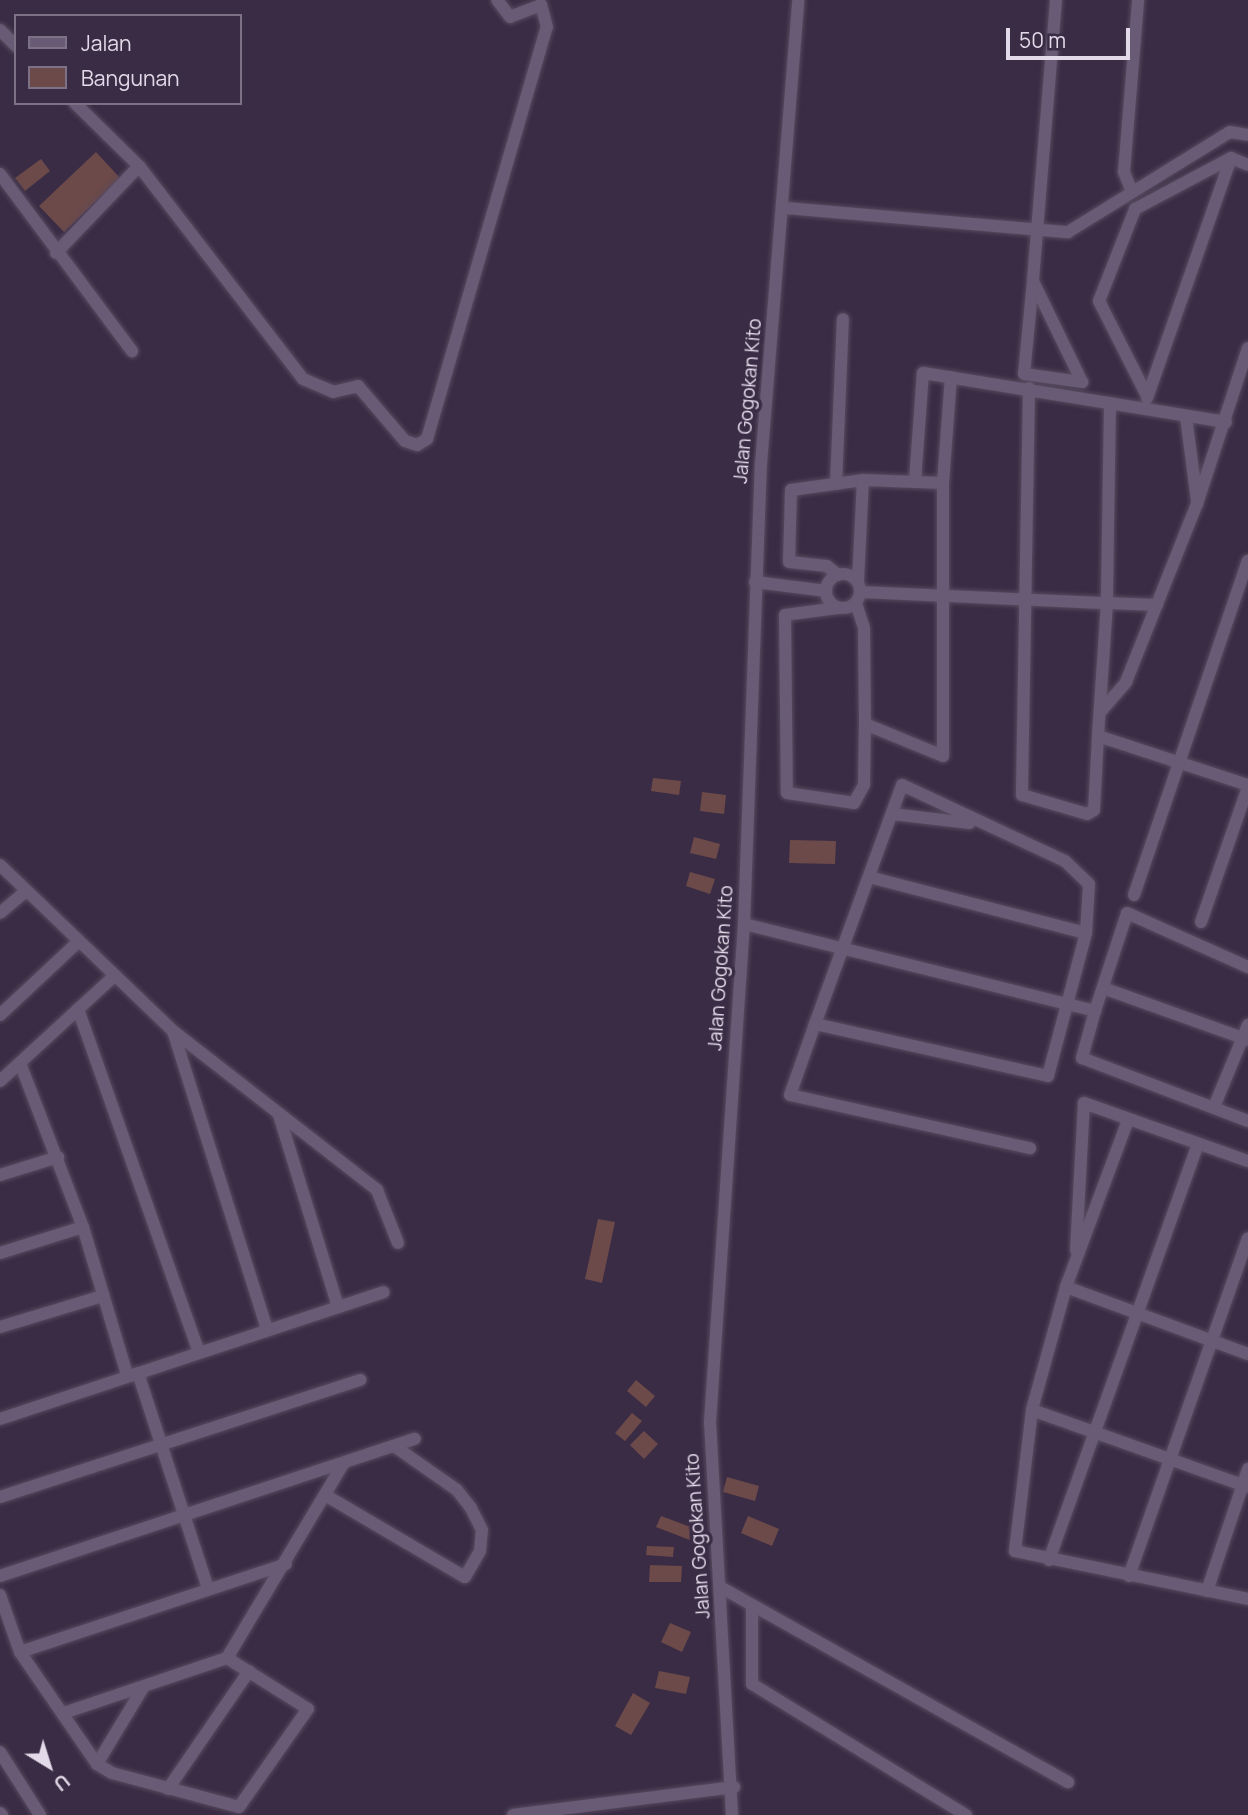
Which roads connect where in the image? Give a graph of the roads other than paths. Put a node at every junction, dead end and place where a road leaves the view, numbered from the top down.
1 (497, 0) edge
2 (798, 0) edge
3 (1056, 0) edge
4 (1138, 0) edge
5 (0, 30) edge
6 (14, 44) edge
7 (77, 105) edge
8 (1248, 135) edge
9 (1231, 158) junction
10 (1248, 165) edge
11 (139, 166) junction
12 (0, 174) edge
13 (1132, 192) junction
14 (786, 208) junction
15 (1040, 229) junction
16 (55, 253) junction
17 (1033, 281) junction
18 (843, 319) dead end
19 (1248, 348) edge
20 (132, 351) dead end
21 (951, 377) junction
22 (1029, 388) junction
23 (1146, 394) junction
24 (1110, 403) junction
25 (1148, 408) junction
26 (1186, 417) junction
27 (1226, 422) junction
28 (863, 481) junction
29 (915, 481) junction
30 (943, 483) junction
31 (836, 484) junction
32 (1197, 504) junction
33 (1248, 561) edge
34 (838, 575) junction
35 (755, 582) junction
36 (826, 591) junction
37 (858, 592) junction
38 (1243, 593) edge
39 (942, 594) junction
40 (1027, 599) junction
41 (1107, 603) junction
42 (1157, 605) junction
43 (838, 608) junction
44 (1102, 711) junction
45 (865, 724) junction
46 (1098, 736) junction
47 (1177, 759) junction
48 (1248, 786) edge
49 (892, 814) junction
50 (976, 824) junction
51 (0, 865) edge
52 (869, 877) junction
53 (26, 891) junction
54 (1134, 895) dead end
55 (0, 914) edge
56 (1201, 922) dead end
57 (744, 924) junction
58 (1086, 933) junction
59 (78, 942) junction
60 (843, 951) junction
61 (1248, 967) edge
62 (112, 978) junction
63 (1103, 988) junction
64 (1067, 1006) junction
65 (78, 1009) junction
66 (1095, 1011) junction
67 (0, 1015) edge
68 (815, 1024) junction
69 (173, 1031) junction
70 (1246, 1034) edge
71 (20, 1063) junction
72 (0, 1081) edge
73 (1214, 1107) junction
74 (279, 1115) junction
75 (1128, 1120) junction
76 (1248, 1121) edge
77 (1198, 1144) junction
78 (1030, 1148) dead end
79 (58, 1157) junction
80 (1248, 1161) edge
81 (0, 1175) edge
82 (83, 1227) junction
83 (1248, 1238) edge
84 (398, 1243) dead end
85 (0, 1253) edge
86 (1076, 1256) junction
87 (1066, 1287) junction
88 (384, 1292) dead end
89 (103, 1296) junction
90 (338, 1307) junction
91 (1137, 1312) junction
92 (0, 1327) edge
93 (267, 1330) junction
94 (1210, 1340) junction
95 (199, 1352) junction
96 (1248, 1354) edge
97 (133, 1374) junction
98 (360, 1380) dead end
99 (1032, 1410) junction
100 (0, 1419) edge
101 (1095, 1431) junction
102 (415, 1439) dead end
103 (162, 1446) junction
104 (394, 1446) junction
105 (1169, 1457) junction
106 (343, 1464) junction
107 (1248, 1469) edge
108 (1245, 1486) edge
109 (325, 1495) junction
110 (0, 1497) edge
111 (184, 1516) junction
112 (1049, 1560) junction
113 (286, 1564) junction
114 (0, 1576) edge
115 (1129, 1576) junction
116 (722, 1588) junction
117 (208, 1589) junction
118 (1207, 1591) junction
119 (0, 1595) edge
120 (1248, 1599) edge
121 (752, 1606) junction
122 (20, 1652) junction
123 (227, 1658) junction
124 (249, 1671) junction
125 (144, 1686) junction
126 (64, 1713) junction
127 (0, 1752) edge
128 (97, 1764) junction
129 (1068, 1782) dead end
130 (734, 1787) junction
131 (169, 1789) junction
132 (40, 1815) edge
133 (513, 1815) edge
134 (732, 1815) edge
135 (966, 1815) edge

1 - 11 street
2 - 14 street, Jalan Gogokan Kito
3 - 15 street
4 - 13 street
5 - 6 street
7 - 11 street
8 - 13 street
9 - 10 street
9 - 23 street
9 - 23 street
11 - 16 street
12 - 16 street
13 - 15 street
14 - 15 street
14 - 35 street, Jalan Gogokan Kito
15 - 17 street
16 - 20 street
17 - 17 street
18 - 31 street
19 - 27 street
21 - 22 street
21 - 29 street
21 - 30 street
22 - 24 street
22 - 40 street
23 - 25 street
24 - 25 street
24 - 41 street
25 - 26 street
26 - 27 street
26 - 32 street
27 - 32 street
28 - 29 street
28 - 31 street
28 - 37 street
29 - 30 street
30 - 39 street
31 - 34 street
32 - 42 street
33 - 38 street
34 - 36 street
34 - 37 street
35 - 36 street
35 - 57 street, Jalan Gogokan Kito
36 - 43 street
37 - 39 street
37 - 43 street
37 - 45 street
38 - 47 street
39 - 40 street
39 - 45 street
40 - 41 street
40 - 46 street
41 - 42 street
41 - 44 street
42 - 44 street
43 - 45 street
44 - 46 street
46 - 47 street
47 - 48 street
47 - 54 street
48 - 56 street
49 - 50 street
49 - 50 street
49 - 52 street
50 - 58 street
51 - 53 street
52 - 58 street
52 - 60 street
53 - 55 street
53 - 59 street
57 - 60 street
57 - 116 street, Jalan Gogokan Kito
58 - 64 street
59 - 62 street
59 - 67 street
60 - 64 street
60 - 68 street
61 - 63 street
62 - 65 street
62 - 69 street
63 - 66 street
63 - 70 street
64 - 66 street
64 - 68 street
65 - 71 street
65 - 95 street
66 - 73 street
68 - 78 street
69 - 74 street
69 - 93 street
70 - 73 street
71 - 72 street
71 - 79 street
73 - 76 street
74 - 84 street
74 - 90 street
75 - 77 street
75 - 86 street
75 - 86 street
77 - 80 street
77 - 91 street
79 - 81 street
79 - 82 street
82 - 85 street
82 - 89 street
83 - 94 street
86 - 87 street
87 - 91 street
87 - 99 street
88 - 90 street
89 - 92 street
89 - 97 street
90 - 93 street
91 - 94 street
91 - 101 street
93 - 95 street
94 - 96 street
94 - 105 street
95 - 97 street
97 - 100 street
97 - 103 street
98 - 103 street
99 - 101 street
99 - 112 street
101 - 105 street
101 - 112 street
102 - 104 street
103 - 110 street
103 - 111 street
104 - 106 street
104 - 109 street
105 - 108 street
105 - 115 street
106 - 109 street
106 - 111 street
107 - 108 street
108 - 118 street
109 - 113 street
111 - 114 street
111 - 117 street
112 - 115 street
113 - 117 street
113 - 123 street
115 - 118 street
116 - 121 street
116 - 130 street, Jalan Gogokan Kito
117 - 122 street
118 - 120 street
119 - 122 street
121 - 129 street
121 - 135 street
122 - 126 street
123 - 124 street
123 - 125 street
124 - 131 street
124 - 131 street
125 - 126 street
125 - 128 street
126 - 128 street
127 - 132 street
128 - 131 street
130 - 133 street
130 - 134 street, Jalan Gogokan Kito

